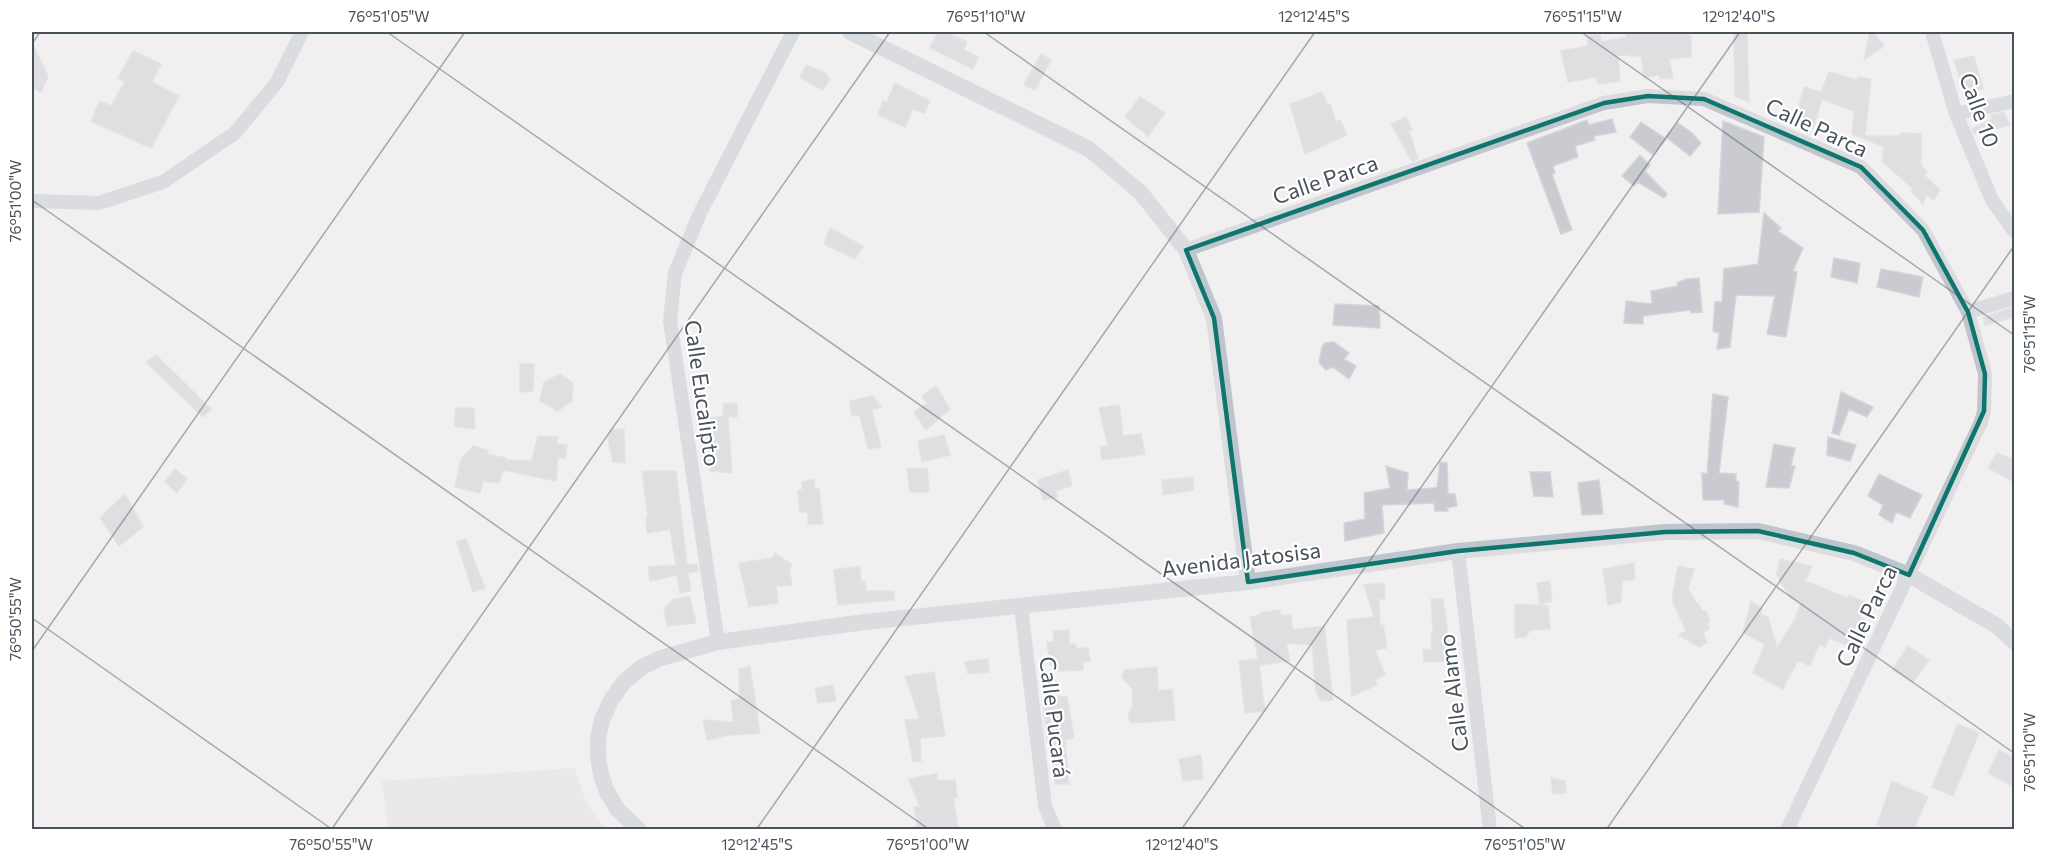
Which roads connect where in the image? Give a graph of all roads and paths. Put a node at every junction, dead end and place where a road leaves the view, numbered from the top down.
1 (302, 32) edge
2 (793, 32) edge
3 (850, 32) edge
4 (1932, 32) edge
5 (2014, 101) edge
6 (1956, 114) junction
7 (32, 201) edge
8 (2014, 231) edge
9 (1186, 249) junction
10 (2014, 298) edge
11 (1968, 312) junction
12 (1458, 551) junction
13 (1909, 575) junction
14 (1248, 582) junction
15 (1021, 607) junction
16 (718, 642) junction
17 (2014, 642) edge
18 (639, 830) edge
19 (1055, 830) edge
20 (1490, 830) edge
21 (1787, 830) edge

1 - 7 street
2 - 16 street, Calle Eucalipto
3 - 9 street
4 - 6 street, Calle 10
5 - 6 street
6 - 8 street, Calle 10
9 - 11 street, Calle Parca
9 - 14 street
10 - 11 street
11 - 13 street, Calle Parca
12 - 13 street, Avenida Jatosisa
12 - 14 street, Avenida Jatosisa
12 - 20 street, Calle Alamo
13 - 17 street, Avenida Jatosisa
13 - 21 street, Calle Parca
14 - 15 street, Avenida Jatosisa
15 - 16 street, Avenida Jatosisa
15 - 19 street, Calle Pucará
16 - 18 street, Avenida Jatosisa

